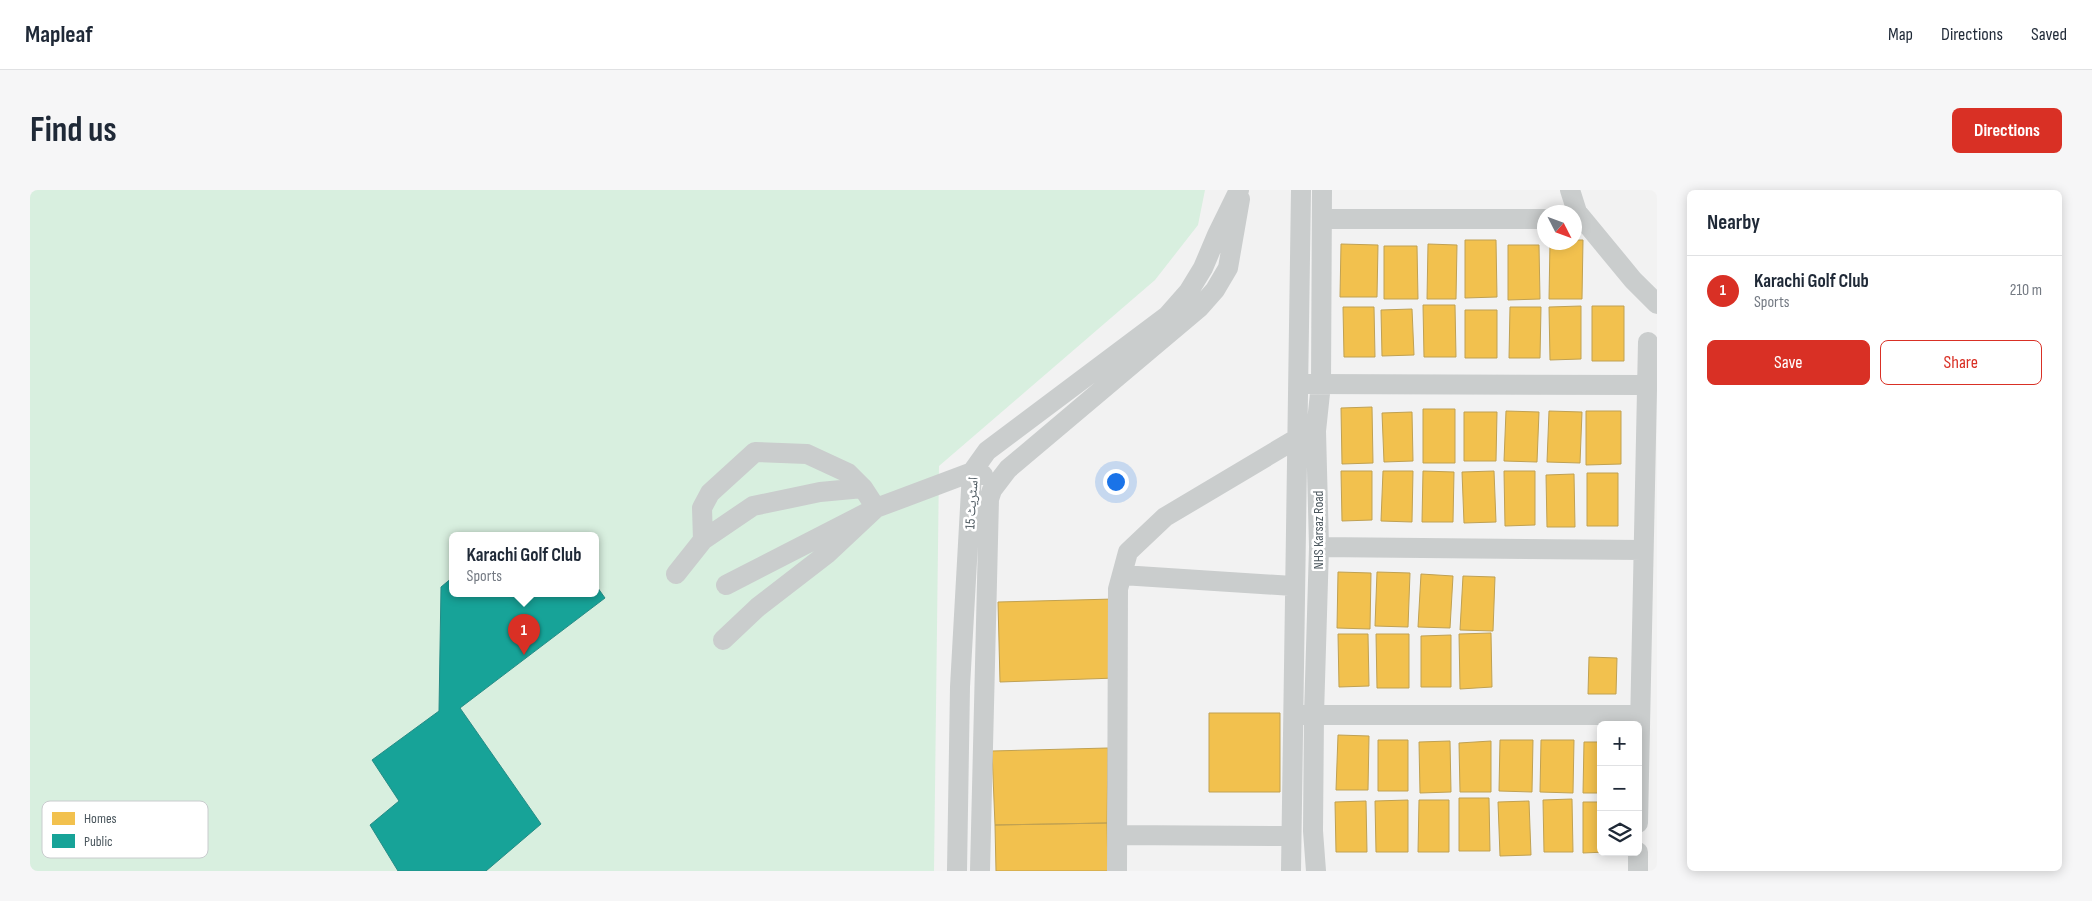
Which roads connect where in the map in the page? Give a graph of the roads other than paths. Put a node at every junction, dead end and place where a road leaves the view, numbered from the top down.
1 (1240, 190) edge
2 (1301, 190) edge
3 (1322, 190) edge
4 (1570, 190) edge
5 (1322, 218) junction
6 (1537, 219) edge
7 (1657, 304) edge
8 (1648, 342) dead end
9 (1297, 384) junction
10 (1320, 384) junction
11 (1647, 385) junction
12 (1296, 439) junction
13 (972, 472) junction
14 (1000, 479) junction
15 (863, 488) junction
16 (876, 508) junction
17 (703, 540) junction
18 (1643, 550) junction
19 (1319, 556) junction
20 (1294, 564) junction
21 (676, 574) dead end
22 (1122, 575) junction
23 (726, 585) dead end
24 (1294, 586) junction
25 (723, 640) dead end
26 (1293, 714) junction
27 (1314, 715) junction
28 (1639, 715) junction
29 (1638, 811) edge
30 (1117, 835) junction
31 (1291, 836) junction
32 (1638, 856) edge
33 (956, 871) edge
34 (980, 871) edge
35 (1117, 871) edge
36 (1290, 871) edge
37 (1316, 871) edge
38 (1638, 871) edge

1 - 13 street, اسٹریٹ 15
1 - 14 street
2 - 9 street, NHS Karsaz Road
3 - 5 street, NHS Karsaz Road
4 - 7 street
5 - 6 street
5 - 10 street, NHS Karsaz Road
8 - 11 street
9 - 10 street
9 - 12 street, NHS Karsaz Road
10 - 11 street
10 - 19 street, NHS Karsaz Road
11 - 18 street
12 - 20 street, NHS Karsaz Road
12 - 22 street
13 - 14 street
13 - 16 street
13 - 33 street, اسٹریٹ 15
14 - 34 street
15 - 16 street
15 - 17 street
15 - 17 street
16 - 23 street
16 - 25 street
17 - 21 street
18 - 19 street
18 - 28 street
19 - 20 street
19 - 27 street, NHS Karsaz Road
20 - 24 street, NHS Karsaz Road
22 - 24 street
22 - 30 street
24 - 26 street, NHS Karsaz Road
26 - 27 street
26 - 31 street, NHS Karsaz Road
27 - 28 street
27 - 37 street, NHS Karsaz Road
28 - 29 street
30 - 31 street
30 - 35 street
31 - 36 street, NHS Karsaz Road
32 - 38 street

